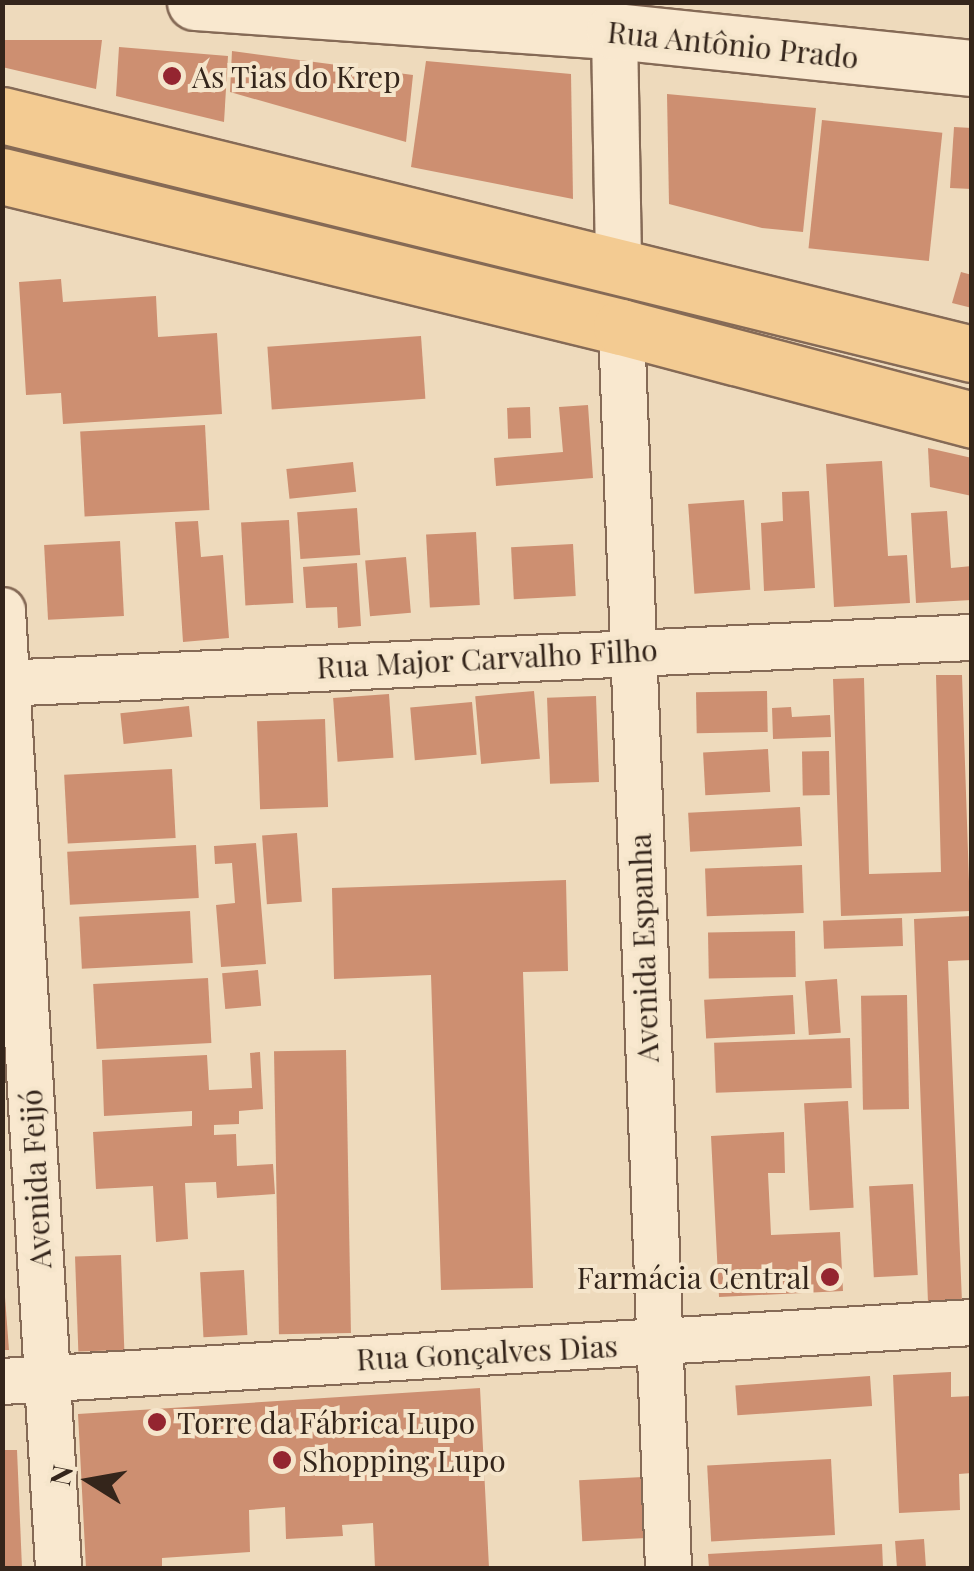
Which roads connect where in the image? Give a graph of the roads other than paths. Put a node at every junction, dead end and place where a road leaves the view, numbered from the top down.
1 (195, 2) edge
2 (614, 32) junction
3 (972, 68) edge
4 (2, 115) edge
5 (2, 176) edge
6 (618, 265) junction
7 (621, 327) junction
8 (972, 354) edge
9 (972, 420) edge
10 (2, 610) edge
11 (972, 637) edge
12 (632, 650) junction
13 (5, 683) edge
14 (972, 1322) edge
15 (657, 1344) junction
16 (24, 1380) edge
17 (58, 1568) edge
18 (668, 1568) edge

1 - 2 main road, Rua Antônio Prado
2 - 3 main road, Rua Antônio Prado
2 - 6 street
4 - 6 main road
5 - 7 main road
6 - 8 main road
7 - 9 main road
7 - 12 street, Avenida Espanha
10 - 13 street, Avenida Feijó
11 - 12 street, Rua Major Carvalho Filho
12 - 13 street, Rua Major Carvalho Filho
12 - 15 street, Avenida Espanha
13 - 16 street, Avenida Feijó
14 - 15 street, Rua Gonçalves Dias
15 - 16 street, Rua Gonçalves Dias
15 - 18 street, Avenida Espanha
16 - 17 street, Avenida Feijó

